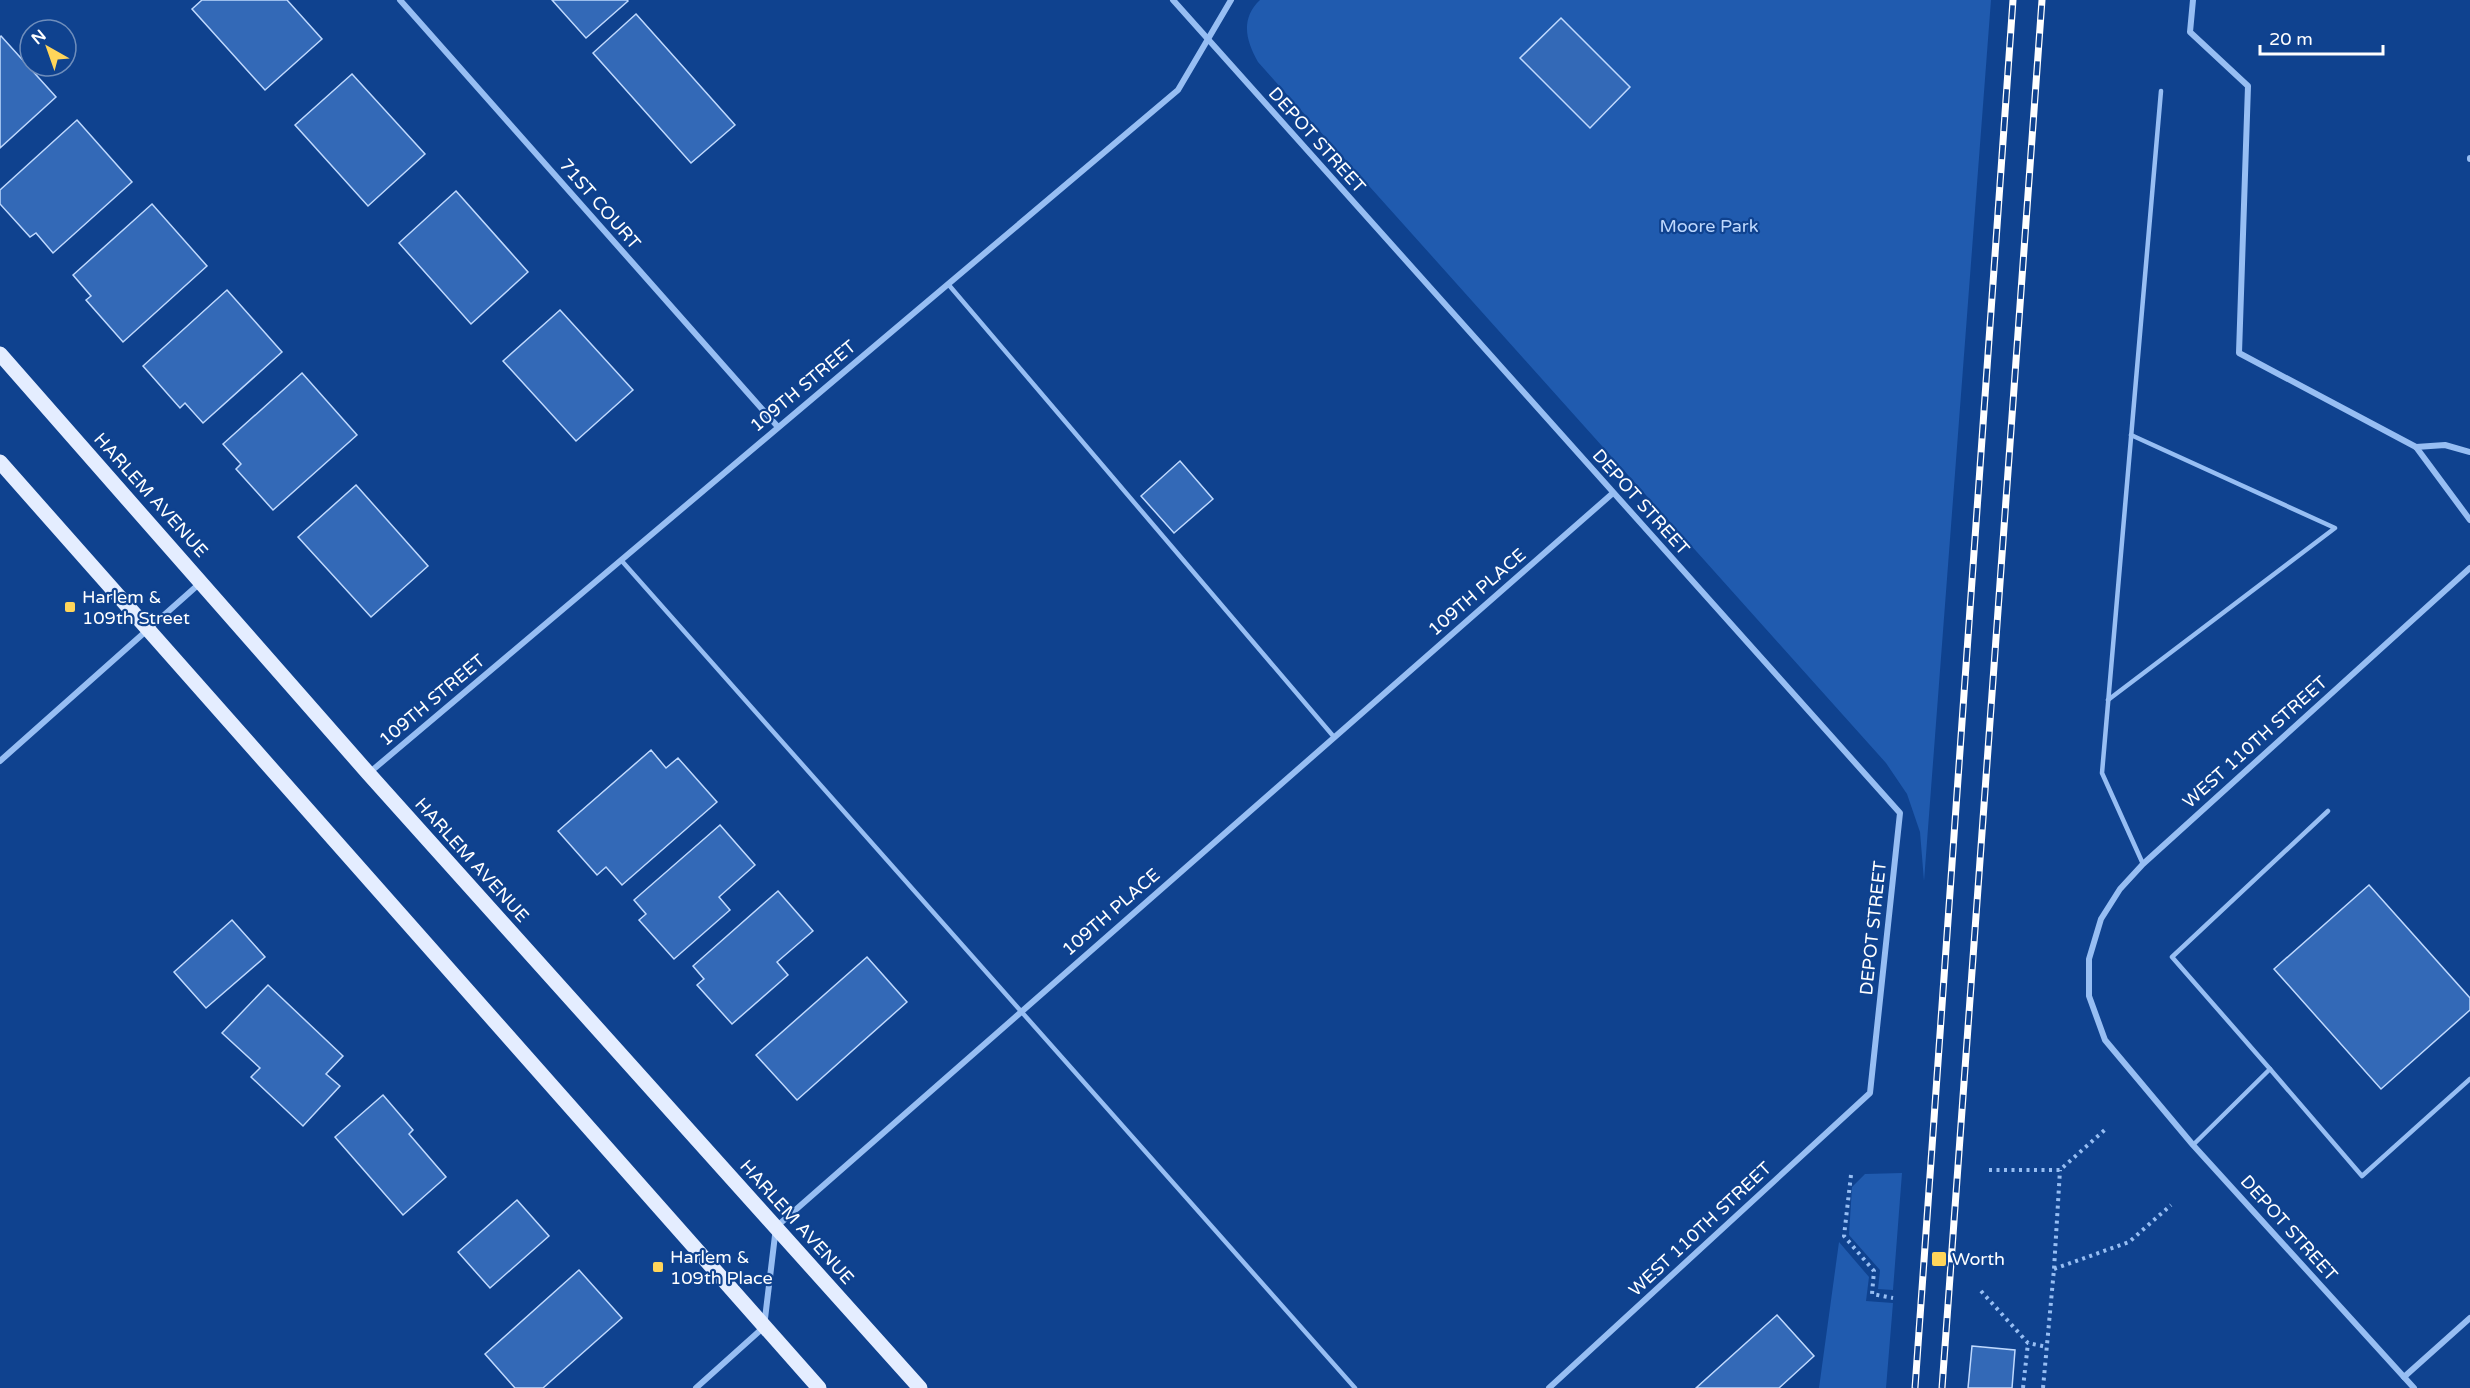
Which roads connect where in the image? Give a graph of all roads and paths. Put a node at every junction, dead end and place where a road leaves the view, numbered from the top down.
1 (400, 0) edge
2 (1173, 0) edge
3 (1232, 0) edge
4 (2193, 0) edge
5 (1207, 39) junction
6 (2160, 91) dead end
7 (948, 284) junction
8 (0, 354) edge
9 (778, 427) junction
10 (2131, 435) junction
11 (2416, 447) junction
12 (2470, 452) edge
13 (0, 462) edge
14 (1613, 493) junction
15 (2470, 520) edge
16 (621, 560) junction
17 (2470, 568) edge
18 (202, 582) junction
19 (148, 630) junction
20 (2108, 700) junction
21 (1335, 737) junction
22 (0, 762) edge
23 (368, 773) junction
24 (2328, 812) dead end
25 (2143, 864) junction
26 (2089, 959) joint
27 (1020, 1011) junction
28 (2270, 1069) junction
29 (2470, 1079) edge
30 (1870, 1093) joint
31 (2107, 1128) dead end
32 (2193, 1145) junction
33 (1989, 1170) dead end
34 (2060, 1170) junction
35 (1851, 1175) dead end
36 (2171, 1206) dead end
37 (776, 1227) junction
38 (2054, 1269) junction
39 (1981, 1291) dead end
40 (1893, 1298) dead end
41 (2470, 1318) edge
42 (764, 1327) junction
43 (2028, 1343) junction
44 (2047, 1347) junction
45 (2404, 1377) junction
46 (696, 1388) edge
47 (819, 1388) edge
48 (920, 1388) edge
49 (1354, 1388) edge
50 (1549, 1388) edge
51 (2023, 1388) edge
52 (2043, 1388) edge
53 (2414, 1388) edge

1 - 9 street, 71ST COURT
2 - 5 street, DEPOT STREET
3 - 5 street, 109TH STREET
4 - 11 street
5 - 7 street, 109TH STREET
5 - 14 street, DEPOT STREET
6 - 10 lane
7 - 9 street, 109TH STREET
7 - 21 lane
8 - 18 main road, HARLEM AVENUE
9 - 16 street, 109TH STREET
10 - 20 lane
10 - 20 lane
11 - 12 street
11 - 15 street
13 - 19 main road
14 - 21 street, 109TH PLACE
14 - 30 street, DEPOT STREET
16 - 23 street, 109TH STREET
16 - 27 lane
17 - 25 street, WEST 110TH STREET
18 - 19 street
18 - 23 main road, HARLEM AVENUE
19 - 22 street
19 - 42 main road
20 - 25 lane
21 - 27 street, 109TH PLACE
23 - 37 main road, HARLEM AVENUE
24 - 28 lane
25 - 26 street, WEST 110TH STREET
26 - 32 street, DEPOT STREET
27 - 37 street, 109TH PLACE
27 - 49 lane
28 - 29 lane
28 - 32 lane
30 - 50 street, WEST 110TH STREET
31 - 34 path
32 - 45 street, DEPOT STREET
33 - 34 path
34 - 38 path
35 - 40 path
36 - 38 path
37 - 42 street
37 - 48 main road, HARLEM AVENUE
38 - 44 path
39 - 43 path
41 - 45 street
42 - 46 street
42 - 47 main road
43 - 44 path
43 - 51 path
44 - 52 path
45 - 53 street, DEPOT STREET

